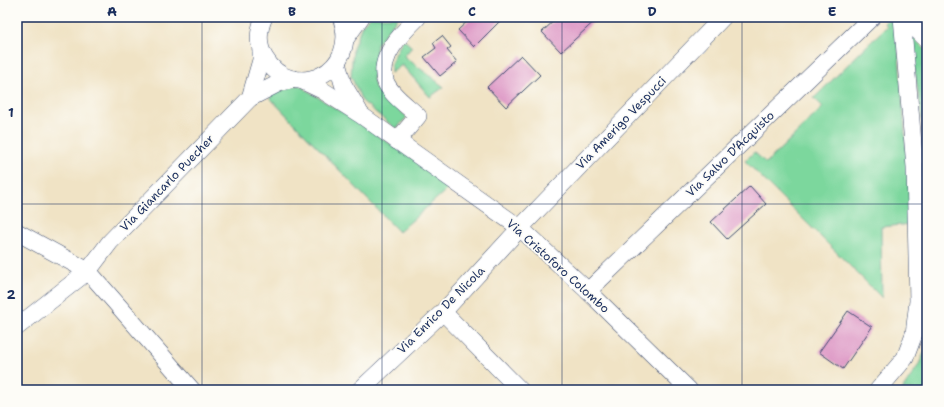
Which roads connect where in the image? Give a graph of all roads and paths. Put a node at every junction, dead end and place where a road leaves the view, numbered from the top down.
1 (249, 17) edge
2 (264, 17) edge
3 (341, 17) edge
4 (361, 17) edge
5 (418, 17) edge
6 (723, 17) edge
7 (872, 17) edge
8 (903, 17) edge
9 (346, 38) junction
10 (927, 40) edge
11 (260, 44) junction
12 (337, 63) junction
13 (298, 80) junction
14 (250, 98) junction
15 (361, 114) junction
16 (397, 141) junction
17 (520, 228) junction
18 (17, 232) edge
19 (88, 271) junction
20 (588, 291) junction
21 (443, 312) junction
22 (17, 327) edge
23 (192, 390) edge
24 (362, 390) edge
25 (520, 390) edge
26 (689, 390) edge
27 (878, 390) edge

1 - 11 street
2 - 11 street, Via Giancarlo Puecher
3 - 9 street
4 - 9 street
5 - 16 street
6 - 17 street, Via Amerigo Vespucci
7 - 20 street, Via Salvo D’Acquisto
8 - 10 street
8 - 27 street
9 - 12 street
11 - 13 street, Via Cristoforo Colombo
11 - 14 street, Via Giancarlo Puecher
12 - 13 street, Via Giancarlo Puecher
12 - 15 street, Via Cristoforo Colombo
13 - 14 street, Via Giancarlo Puecher
13 - 15 street, Via Cristoforo Colombo
14 - 19 street, Via Giancarlo Puecher
15 - 16 street, Via Cristoforo Colombo
16 - 17 street, Via Cristoforo Colombo
17 - 20 street, Via Cristoforo Colombo
17 - 21 street, Via Enrico De Nicola
18 - 19 street
19 - 22 street, Via Giancarlo Puecher
19 - 23 street
20 - 26 street, Via Cristoforo Colombo
21 - 24 street, Via Enrico De Nicola
21 - 25 street

